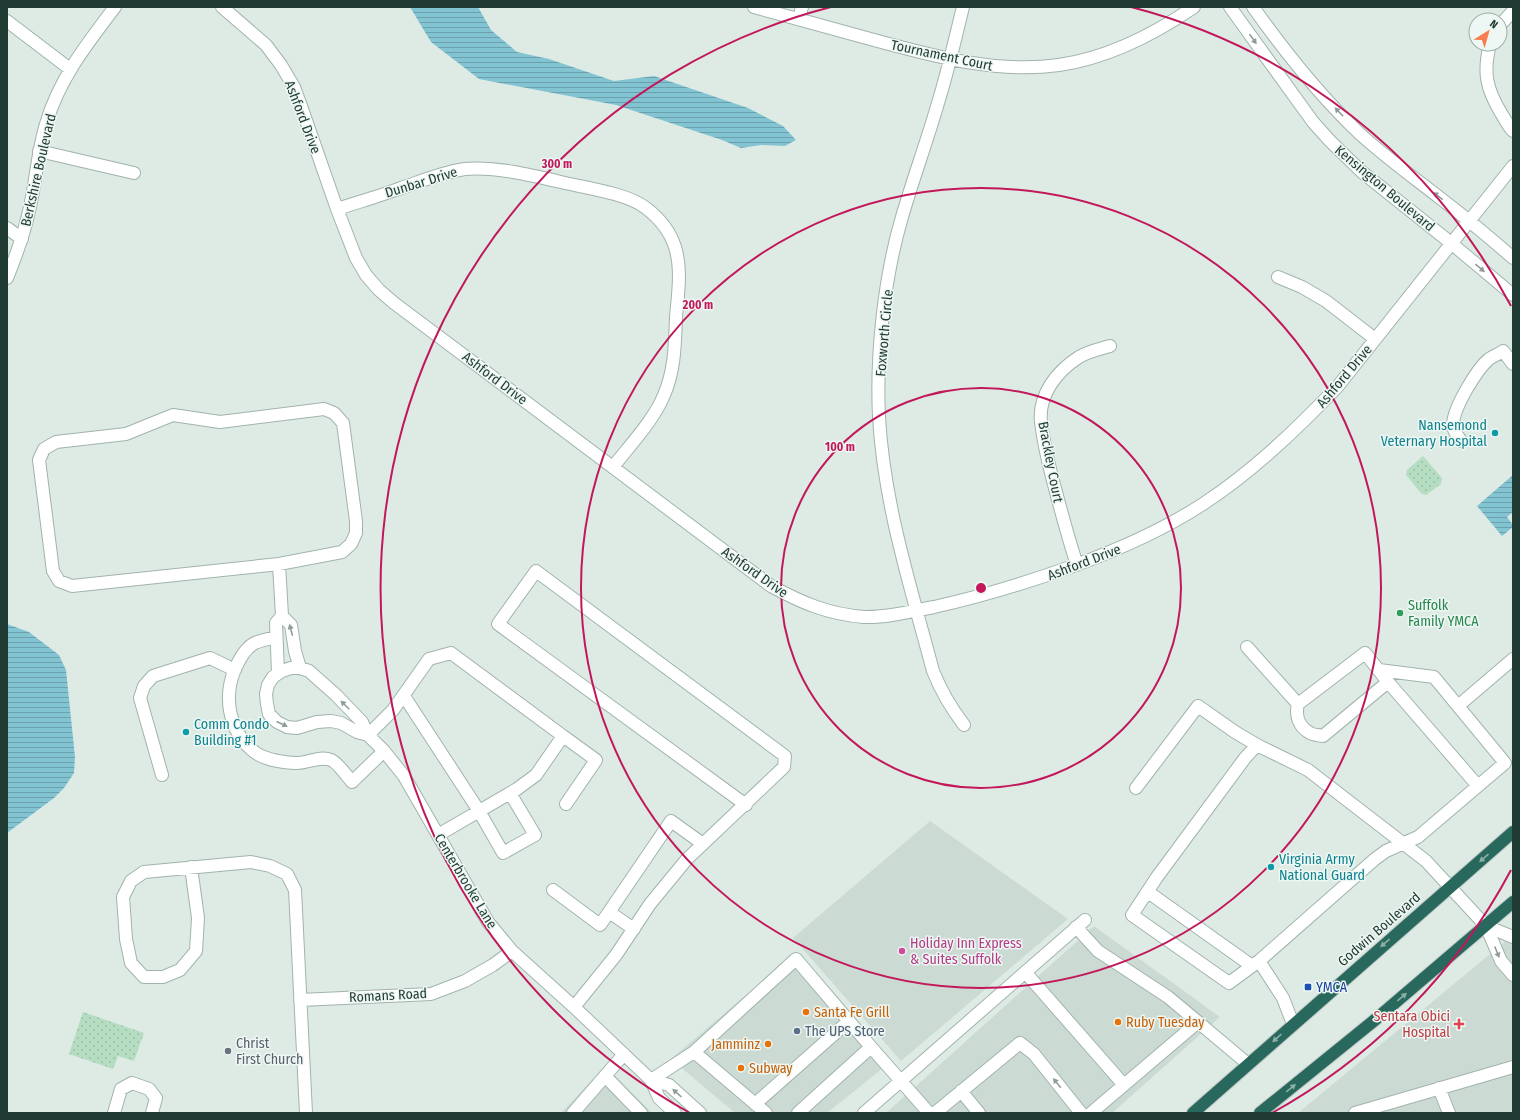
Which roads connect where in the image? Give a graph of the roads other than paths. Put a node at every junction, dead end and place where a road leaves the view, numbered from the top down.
1 (115, 7) edge
2 (222, 7) edge
3 (754, 7) edge
4 (802, 7) edge
5 (963, 7) edge
6 (1194, 7) edge
7 (1230, 7) edge
8 (1253, 7) edge
9 (799, 19) junction
10 (7, 21) edge
11 (1488, 52) edge
12 (950, 59) junction
13 (70, 69) junction
14 (1513, 131) edge
15 (39, 151) junction
16 (1513, 166) edge
17 (134, 173) dead end
18 (337, 209) junction
19 (1469, 220) junction
20 (7, 228) edge
21 (22, 239) junction
22 (1451, 243) junction
23 (1513, 258) edge
24 (1278, 277) dead end
25 (7, 278) edge
26 (1513, 295) edge
27 (1375, 338) junction
28 (1110, 346) dead end
29 (1513, 364) edge
30 (1461, 442) dead end
31 (613, 467) junction
32 (279, 564) junction
33 (1077, 565) junction
34 (917, 610) junction
35 (282, 616) junction
36 (276, 637) junction
37 (1247, 648) dead end
38 (1513, 659) edge
39 (300, 668) junction
40 (235, 670) junction
41 (1379, 670) junction
42 (278, 673) junction
43 (1388, 682) junction
44 (404, 696) junction
45 (1298, 704) junction
46 (1458, 706) junction
47 (964, 724) dead end
48 (368, 735) junction
49 (563, 736) junction
50 (1257, 745) junction
51 (384, 751) junction
52 (1509, 759) edge
53 (162, 775) dead end
54 (1478, 786) junction
55 (1136, 788) dead end
56 (510, 793) junction
57 (566, 804) dead end
58 (746, 805) junction
59 (479, 811) junction
60 (1513, 832) edge
61 (438, 835) junction
62 (703, 844) junction
63 (1403, 844) junction
64 (191, 867) junction
65 (1450, 886) junction
66 (553, 890) dead end
67 (1148, 892) junction
68 (1513, 902) edge
69 (609, 912) junction
70 (1486, 926) junction
71 (634, 928) junction
72 (1513, 937) edge
73 (512, 951) junction
74 (1255, 964) junction
75 (1025, 972) junction
76 (1513, 975) edge
77 (300, 1000) junction
78 (574, 1007) junction
79 (849, 1022) junction
80 (1198, 1022) junction
81 (1293, 1024) junction
82 (871, 1047) junction
83 (694, 1052) junction
84 (624, 1054) junction
85 (1248, 1064) junction
86 (1513, 1067) edge
87 (605, 1076) junction
88 (651, 1080) junction
89 (901, 1081) junction
90 (1124, 1085) junction
91 (1440, 1088) junction
92 (962, 1091) junction
93 (755, 1104) junction
94 (114, 1113) edge
95 (152, 1113) edge
96 (306, 1113) edge
97 (573, 1113) edge
98 (641, 1113) edge
99 (675, 1113) edge
100 (700, 1113) edge
101 (766, 1113) edge
102 (798, 1113) edge
103 (864, 1113) edge
104 (929, 1113) edge
105 (935, 1113) edge
106 (979, 1113) edge
107 (1081, 1113) edge
108 (1092, 1113) edge
109 (1193, 1113) edge
110 (1260, 1113) edge
111 (1355, 1113) edge
112 (1448, 1113) edge

1 - 13 street, Berkshire Boulevard
2 - 18 street, Ashford Drive
3 - 9 street, Tournament Court
4 - 9 street
5 - 12 street, Foxworth Circle
6 - 12 street, Tournament Court
7 -> 22 street, Kensington Boulevard
19 -> 8 street, Kensington Boulevard
9 - 12 street, Tournament Court
10 - 13 street
11 - 14 street
12 - 34 street, Foxworth Circle
13 - 15 street, Berkshire Boulevard
15 - 17 street
15 - 21 street, Berkshire Boulevard
16 - 19 street, Ashford Drive
18 - 31 street, Ashford Drive
18 - 31 street, Dunbar Drive
19 - 22 street, Ashford Drive
19 - 23 street, Kensington Boulevard
20 - 21 street
21 - 25 street, Berkshire Boulevard
22 -> 26 street, Kensington Boulevard
22 - 27 street, Ashford Drive
24 - 27 street
27 - 33 street, Ashford Drive
28 - 33 street, Brackley Court
29 - 30 street
31 - 34 street, Ashford Drive
32 - 32 street
32 - 35 street
33 - 34 street, Ashford Drive
34 - 47 street, Foxworth Circle
35 - 36 street
39 -> 35 street
36 - 40 street
36 - 42 street
37 - 45 street
38 - 46 street
39 - 42 street
48 -> 39 street, Centerbrooke Lane
40 - 51 street
40 - 53 street
41 - 43 street
41 - 45 street
41 - 46 street
42 -> 48 street, Centerbrooke Lane
43 - 45 street
43 - 54 street
44 - 48 street
44 - 49 street
44 - 59 street
46 - 52 street
48 - 51 street, Centerbrooke Lane
49 - 56 street
49 - 57 street
50 - 55 street
50 - 63 street
50 - 67 street
51 - 61 street, Centerbrooke Lane
52 - 54 street
54 - 63 street
56 - 59 street
56 - 59 street
58 - 58 street
58 - 62 street
59 - 61 street
60 -> 65 highway, Godwin Boulevard
61 - 73 street, Centerbrooke Lane
62 - 69 street
62 - 71 street
63 - 65 street
63 - 74 street
64 - 64 street
64 - 77 street
65 - 70 street
65 -> 81 highway, Godwin Boulevard
66 - 69 street
67 - 74 street
67 - 74 street
68 - 70 highway
69 - 71 street
70 - 72 street
70 -> 76 street
110 -> 70 highway
71 - 78 street
73 - 77 street, Romans Road
73 - 78 street, Centerbrooke Lane
74 - 81 street
75 - 80 street
75 - 89 street
75 - 90 street
77 - 96 street
78 - 84 street, Centerbrooke Lane
79 - 82 street
79 - 83 street
79 - 93 street
80 - 85 street
80 - 90 street
81 -> 85 highway, Godwin Boulevard
82 - 89 street
82 - 102 street
83 - 88 street
83 - 93 street
84 - 87 street
84 - 88 street, Centerbrooke Lane
85 - 109 highway, Godwin Boulevard
86 - 91 street
87 - 97 street
87 - 98 street
88 - 99 street, Centerbrooke Lane
100 -> 88 street, Centerbrooke Lane
89 - 103 street
89 - 104 street
90 - 108 street
91 - 111 street
91 - 112 street
92 - 105 street
92 - 106 street
107 -> 92 street
93 - 101 street
94 - 95 street

